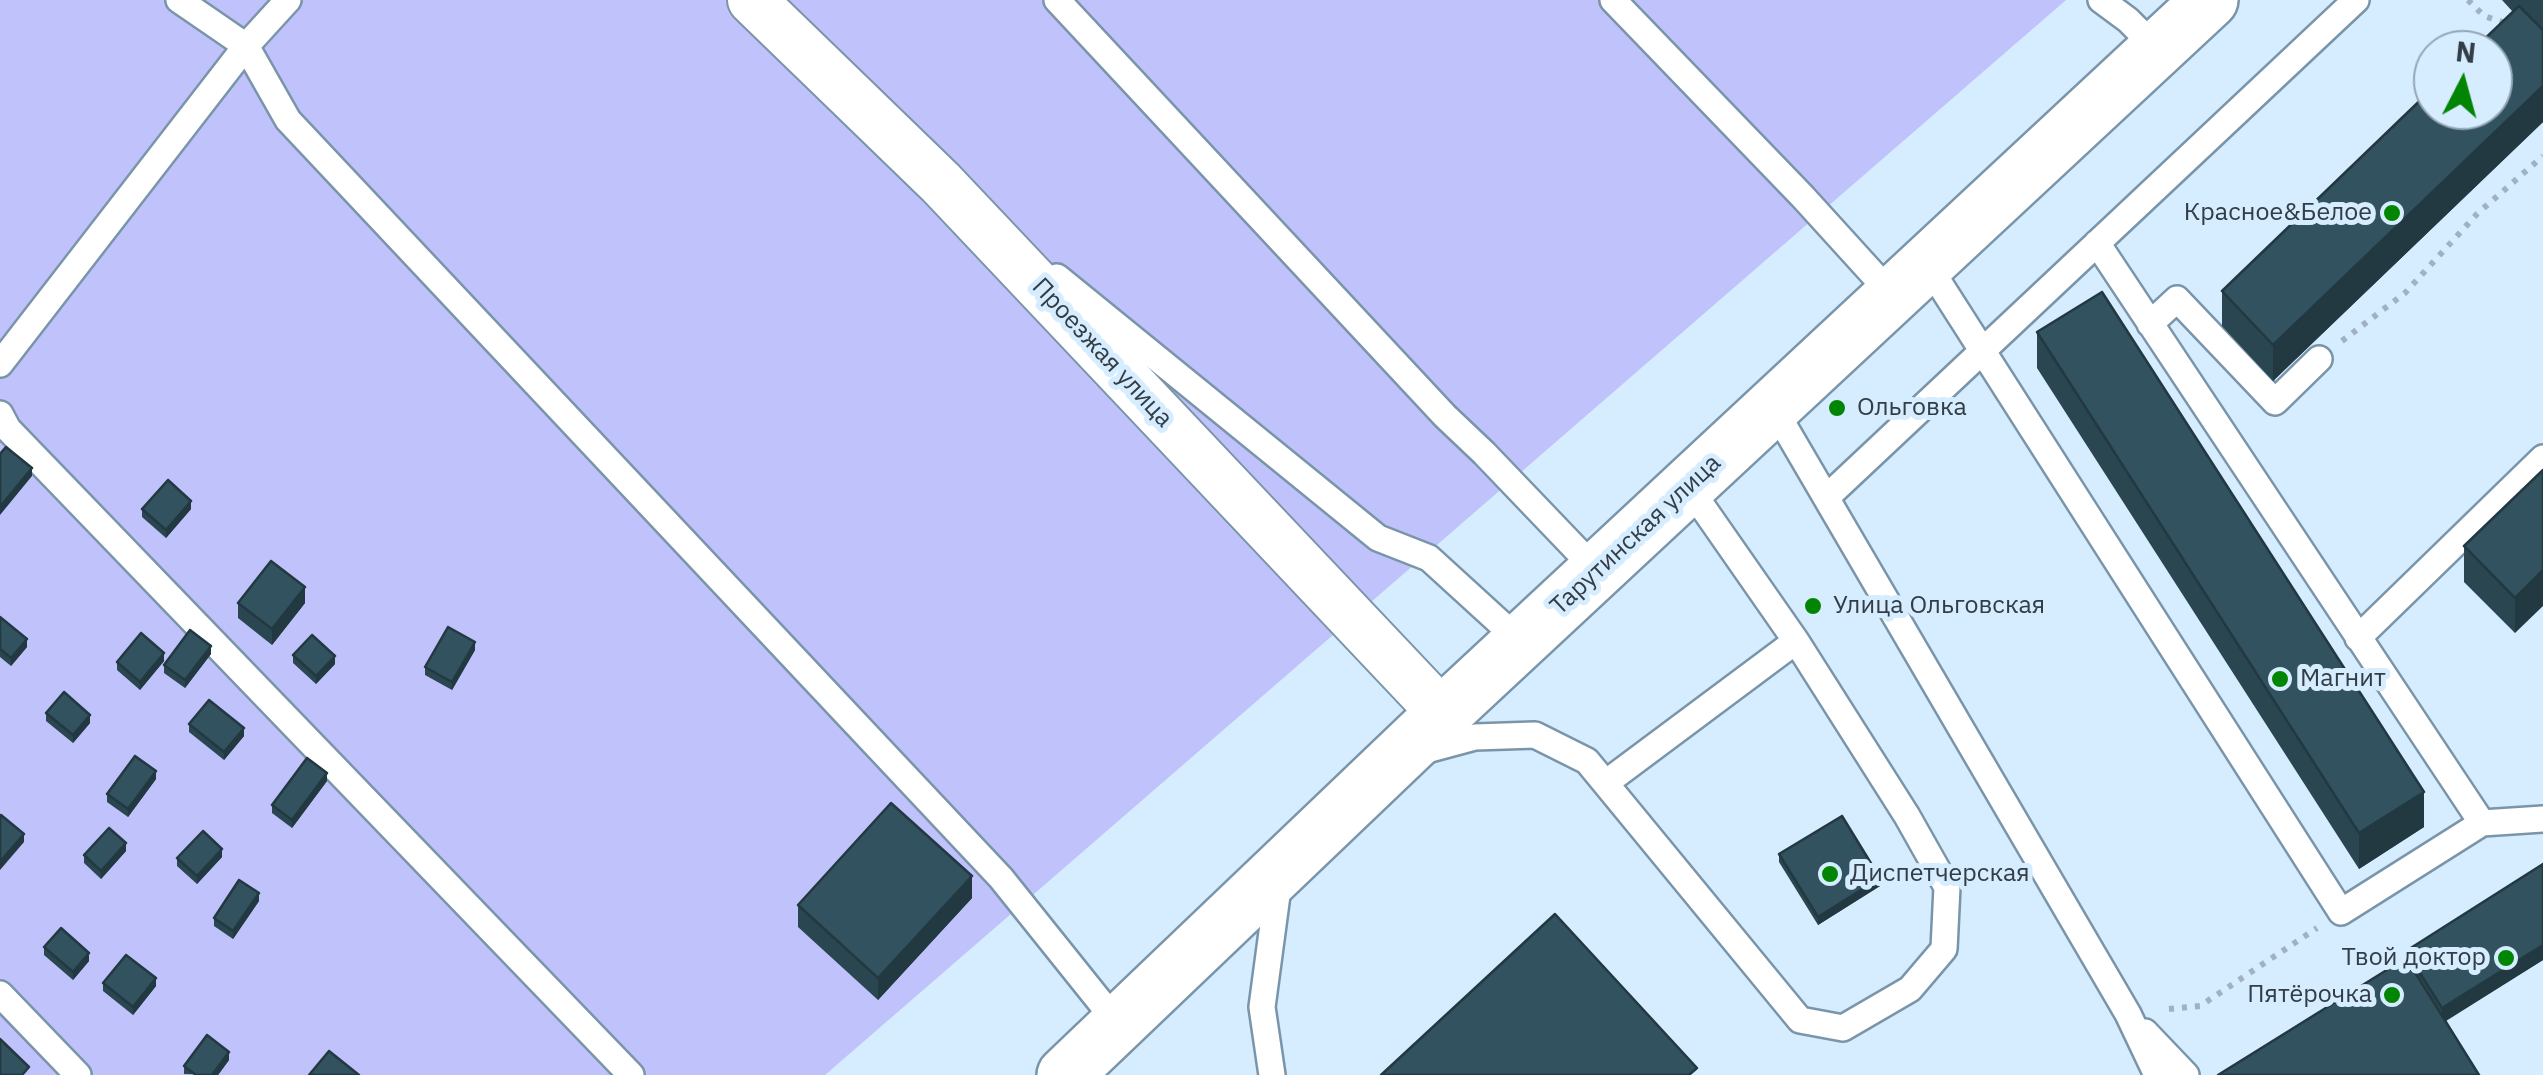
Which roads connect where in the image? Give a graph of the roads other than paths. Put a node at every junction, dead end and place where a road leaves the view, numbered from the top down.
1 (178, 0) edge
2 (288, 0) edge
3 (752, 0) edge
4 (1057, 0) edge
5 (1614, 0) edge
6 (2101, 0) edge
7 (2210, 0) edge
8 (2356, 0) edge
9 (246, 46) junction
10 (2157, 50) junction
11 (941, 183) junction
12 (2097, 243) junction
13 (1910, 280) junction
14 (2150, 324) junction
15 (1982, 351) junction
16 (2320, 359) road end
17 (0, 364) edge
18 (1773, 407) junction
19 (0, 414) edge
20 (2543, 458) edge
21 (1688, 486) junction
22 (1826, 497) junction
23 (1597, 572) junction
24 (2358, 638) junction
25 (1796, 641) junction
26 (1521, 642) junction
27 (1443, 714) junction
28 (1399, 757) junction
29 (1607, 782) junction
30 (2543, 819) edge
31 (2482, 823) junction
32 (1280, 870) junction
33 (0, 994) edge
34 (2128, 1014) junction
35 (1118, 1024) junction
36 (78, 1075) edge
37 (631, 1075) edge
38 (1065, 1075) edge
39 (1272, 1075) edge
40 (2157, 1075) edge
41 (2186, 1075) edge

1 - 9 lane
2 - 9 lane
3 - 11 street, Проезжая улица
4 - 23 lane
5 - 13 lane
6 - 10 lane
7 - 10 main road, Тарутинская улица
8 - 12 lane
9 - 17 lane
9 - 35 lane
10 - 13 main road, Тарутинская улица
11 - 26 lane
11 - 27 street, Проезжая улица
12 - 14 lane
12 - 15 lane
13 - 15 lane
13 - 18 main road, Тарутинская улица
14 - 16 lane
14 - 24 lane
15 - 22 lane
15 - 31 lane
18 - 21 main road, Тарутинская улица
18 - 22 lane
19 - 37 lane
20 - 24 lane
21 - 23 main road, Тарутинская улица
21 - 25 lane
22 - 34 lane
23 - 26 main road, Тарутинская улица
24 - 31 lane
25 - 29 lane
25 - 29 lane
26 - 27 main road, Тарутинская улица
27 - 28 main road, Тарутинская улица
28 - 29 lane
28 - 32 main road, Тарутинская улица
30 - 31 lane
32 - 35 main road, Тарутинская улица
32 - 39 lane
33 - 36 lane
34 - 40 lane
34 - 41 lane
35 - 38 main road, Тарутинская улица

